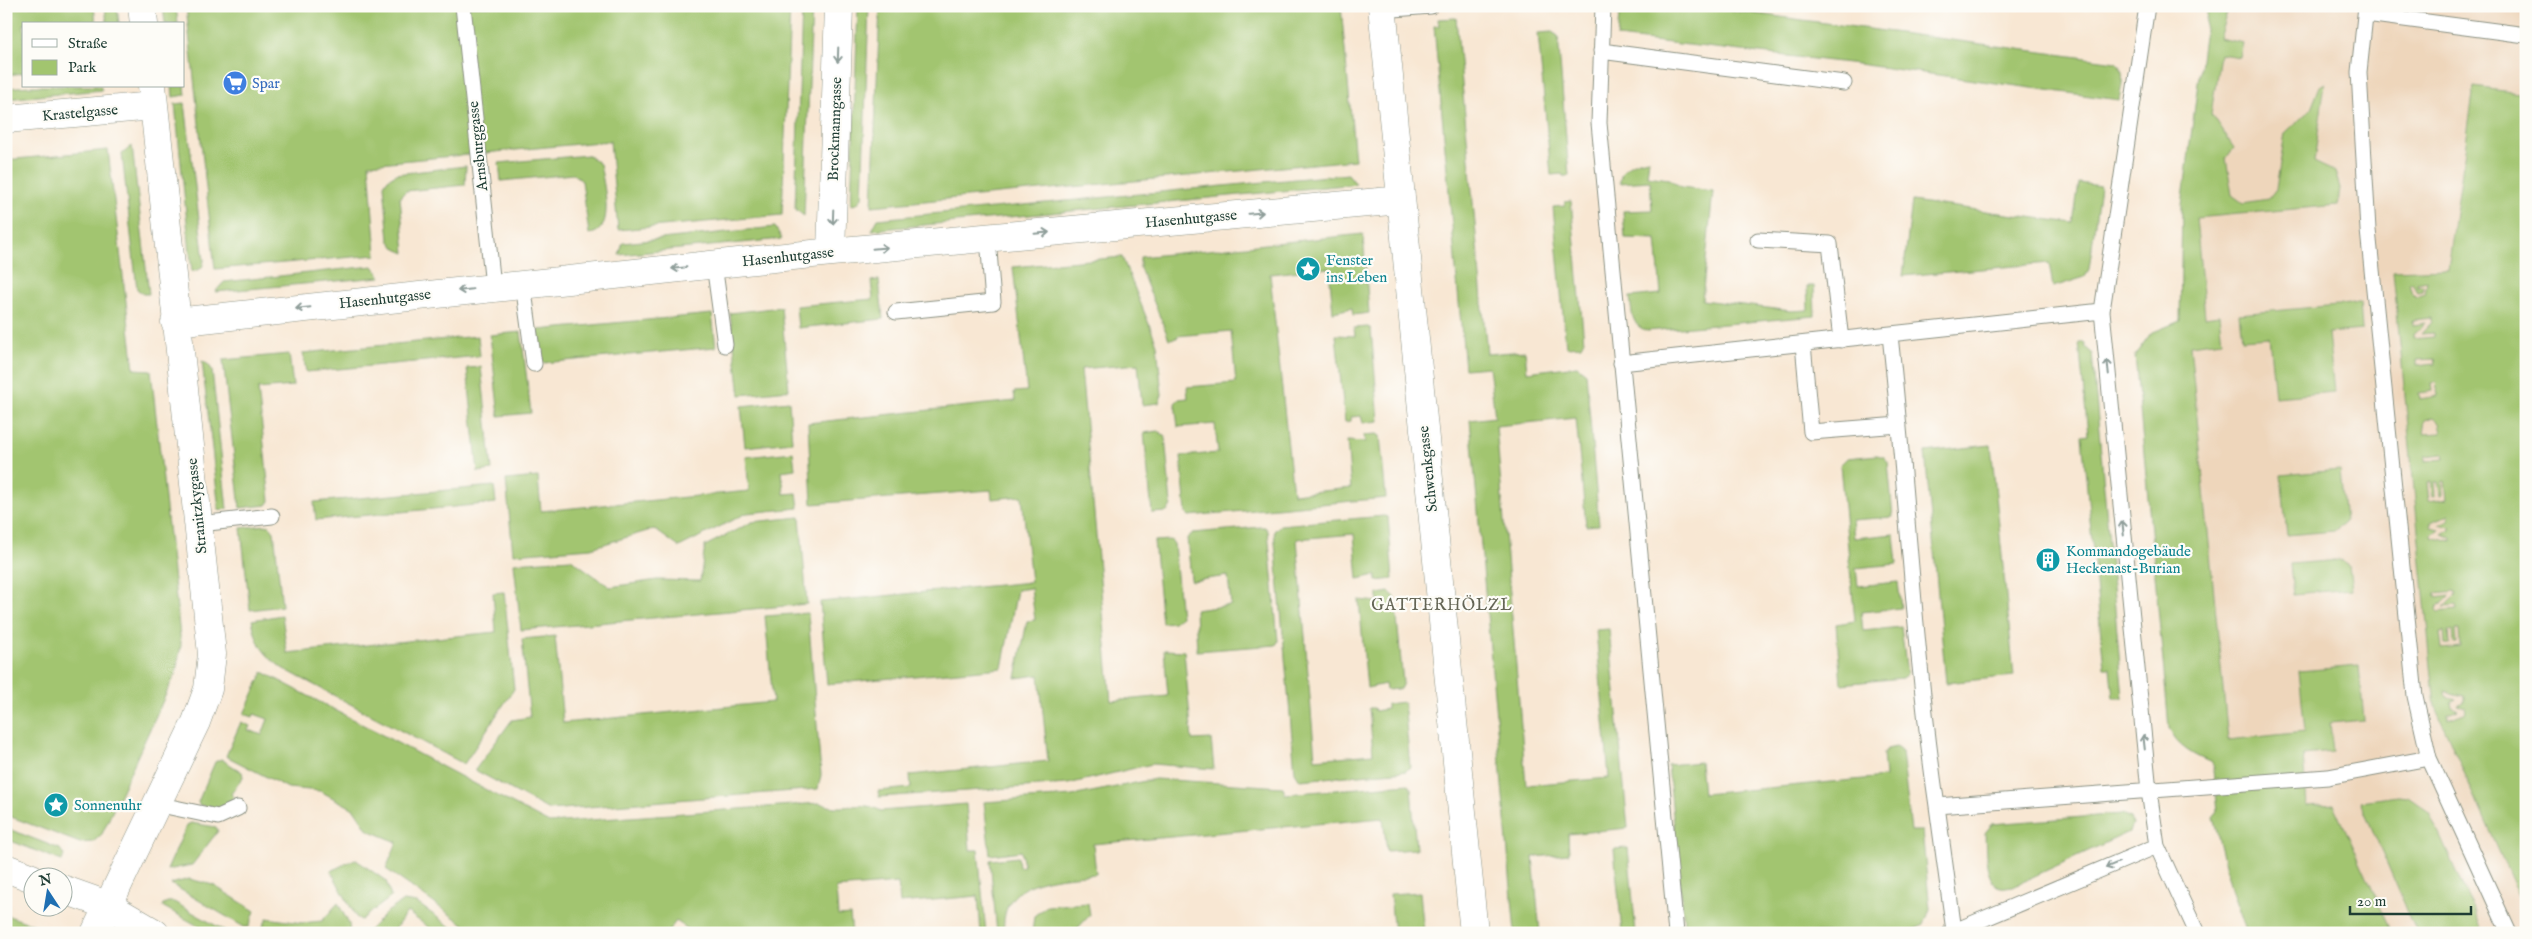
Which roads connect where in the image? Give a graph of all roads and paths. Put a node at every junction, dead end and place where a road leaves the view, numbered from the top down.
1 (142, 6) edge
2 (463, 6) edge
3 (840, 6) edge
4 (1430, 6) edge
5 (1603, 6) edge
6 (2147, 6) edge
7 (1382, 8) edge
8 (2366, 10) edge
9 (144, 22) edge
10 (2526, 35) edge
11 (1601, 51) junction
12 (1844, 83) dead end
13 (153, 96) edge
14 (6, 120) edge
15 (1401, 200) junction
16 (988, 238) junction
17 (1758, 240) dead end
18 (832, 252) junction
19 (714, 264) junction
20 (523, 284) junction
21 (493, 286) junction
22 (2102, 311) junction
23 (896, 312) dead end
24 (175, 322) junction
25 (1890, 335) junction
26 (1841, 340) junction
27 (1803, 344) junction
28 (725, 346) dead end
29 (1621, 363) junction
30 (534, 364) dead end
31 (1899, 425) junction
32 (272, 516) dead end
33 (199, 524) junction
34 (2429, 758) junction
35 (2149, 791) junction
36 (156, 804) junction
37 (1937, 806) junction
38 (238, 808) dead end
39 (2157, 846) junction
40 (6, 868) edge
41 (22, 874) edge
42 (72, 893) edge
43 (107, 905) junction
44 (1952, 932) edge
45 (95, 933) edge
46 (155, 933) edge
47 (1474, 933) edge
48 (1676, 933) edge
49 (2197, 933) edge
50 (2509, 933) edge

1 - 9 street
2 - 21 lane, Arnsburggasse
3 -> 18 street, Brockmanngasse
4 - 7 lane
5 - 11 lane
6 - 22 lane
7 - 15 street, Schwenkgasse
8 - 10 lane
8 - 34 lane
11 - 12 lane
11 - 29 lane
13 - 14 street, Krastelgasse
13 - 24 street, Stranitzkygasse
16 -> 15 street, Hasenhutgasse
15 - 47 street, Schwenkgasse
18 -> 16 street, Hasenhutgasse
16 - 23 lane
17 - 26 lane
18 - 19 street, Hasenhutgasse
19 -> 20 street, Hasenhutgasse
19 - 28 lane
20 - 21 street, Hasenhutgasse
20 - 30 lane
21 -> 24 street, Hasenhutgasse
22 - 25 lane
35 -> 22 lane
24 - 33 street, Stranitzkygasse
25 - 26 lane
25 - 31 lane
26 - 27 lane
27 - 29 lane
27 - 31 lane
29 - 48 lane
31 - 37 lane
32 - 33 lane
33 - 36 street, Stranitzkygasse
34 - 35 lane
34 - 50 lane
35 - 37 lane
35 - 39 lane
36 - 38 lane
36 - 43 street, Stranitzkygasse
37 - 44 lane
39 -> 44 lane
39 - 49 lane
40 - 41 street
42 - 43 street
43 - 45 street, Stranitzkygasse
43 - 46 street

